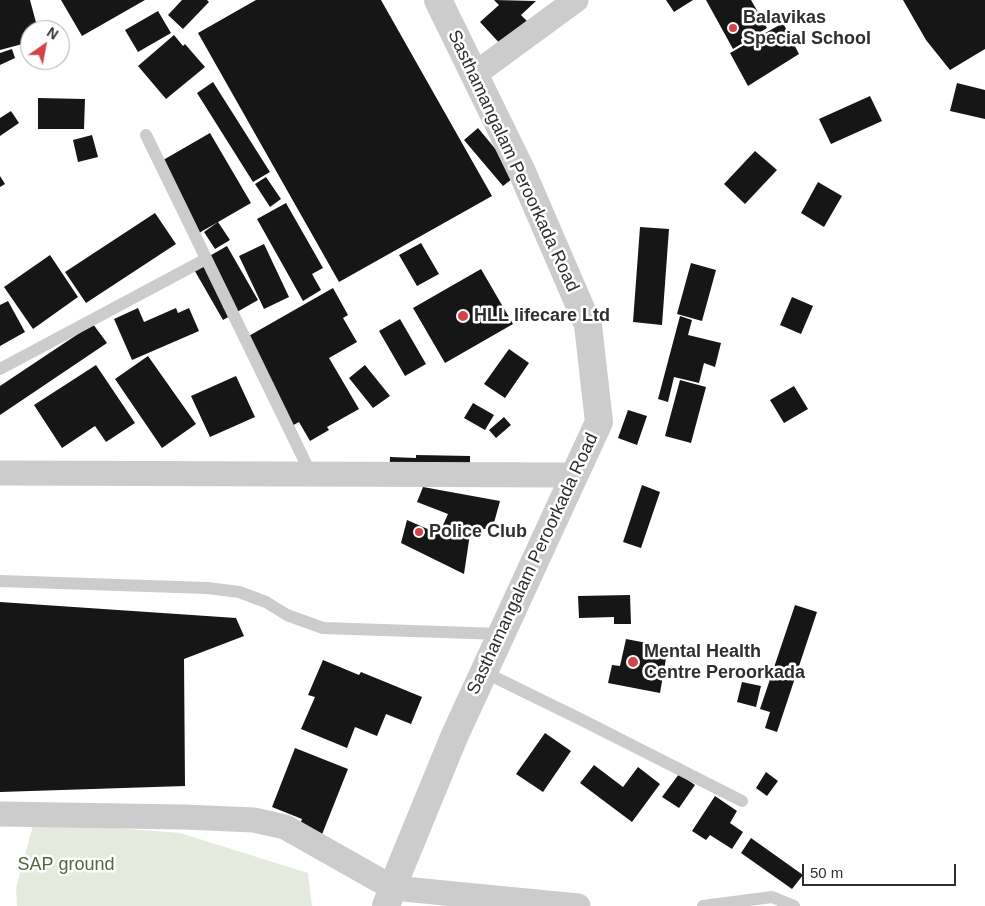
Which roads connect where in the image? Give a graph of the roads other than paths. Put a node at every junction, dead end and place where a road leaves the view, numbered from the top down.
1 (438, 0) edge
2 (576, 0) edge
3 (475, 74) junction
4 (146, 135) dead end
5 (206, 259) junction
6 (0, 369) edge
7 (0, 473) edge
8 (310, 474) junction
9 (574, 475) junction
10 (0, 581) edge
11 (501, 634) junction
12 (484, 672) junction
13 (742, 801) dead end
14 (0, 814) edge
15 (389, 897) edge
16 (578, 906) edge
17 (703, 906) edge
18 (794, 906) edge

1 - 3 street, Sasthamangalam Peroorkada Road
2 - 3 street
3 - 9 street, Sasthamangalam Peroorkada Road
4 - 5 lane
5 - 6 lane
5 - 8 lane
7 - 8 street
8 - 9 street
9 - 11 street, Sasthamangalam Peroorkada Road
10 - 11 lane
11 - 12 street, Sasthamangalam Peroorkada Road
12 - 13 lane
12 - 15 street, Sasthamangalam Peroorkada Road
14 - 15 street
15 - 16 street
17 - 18 lane

